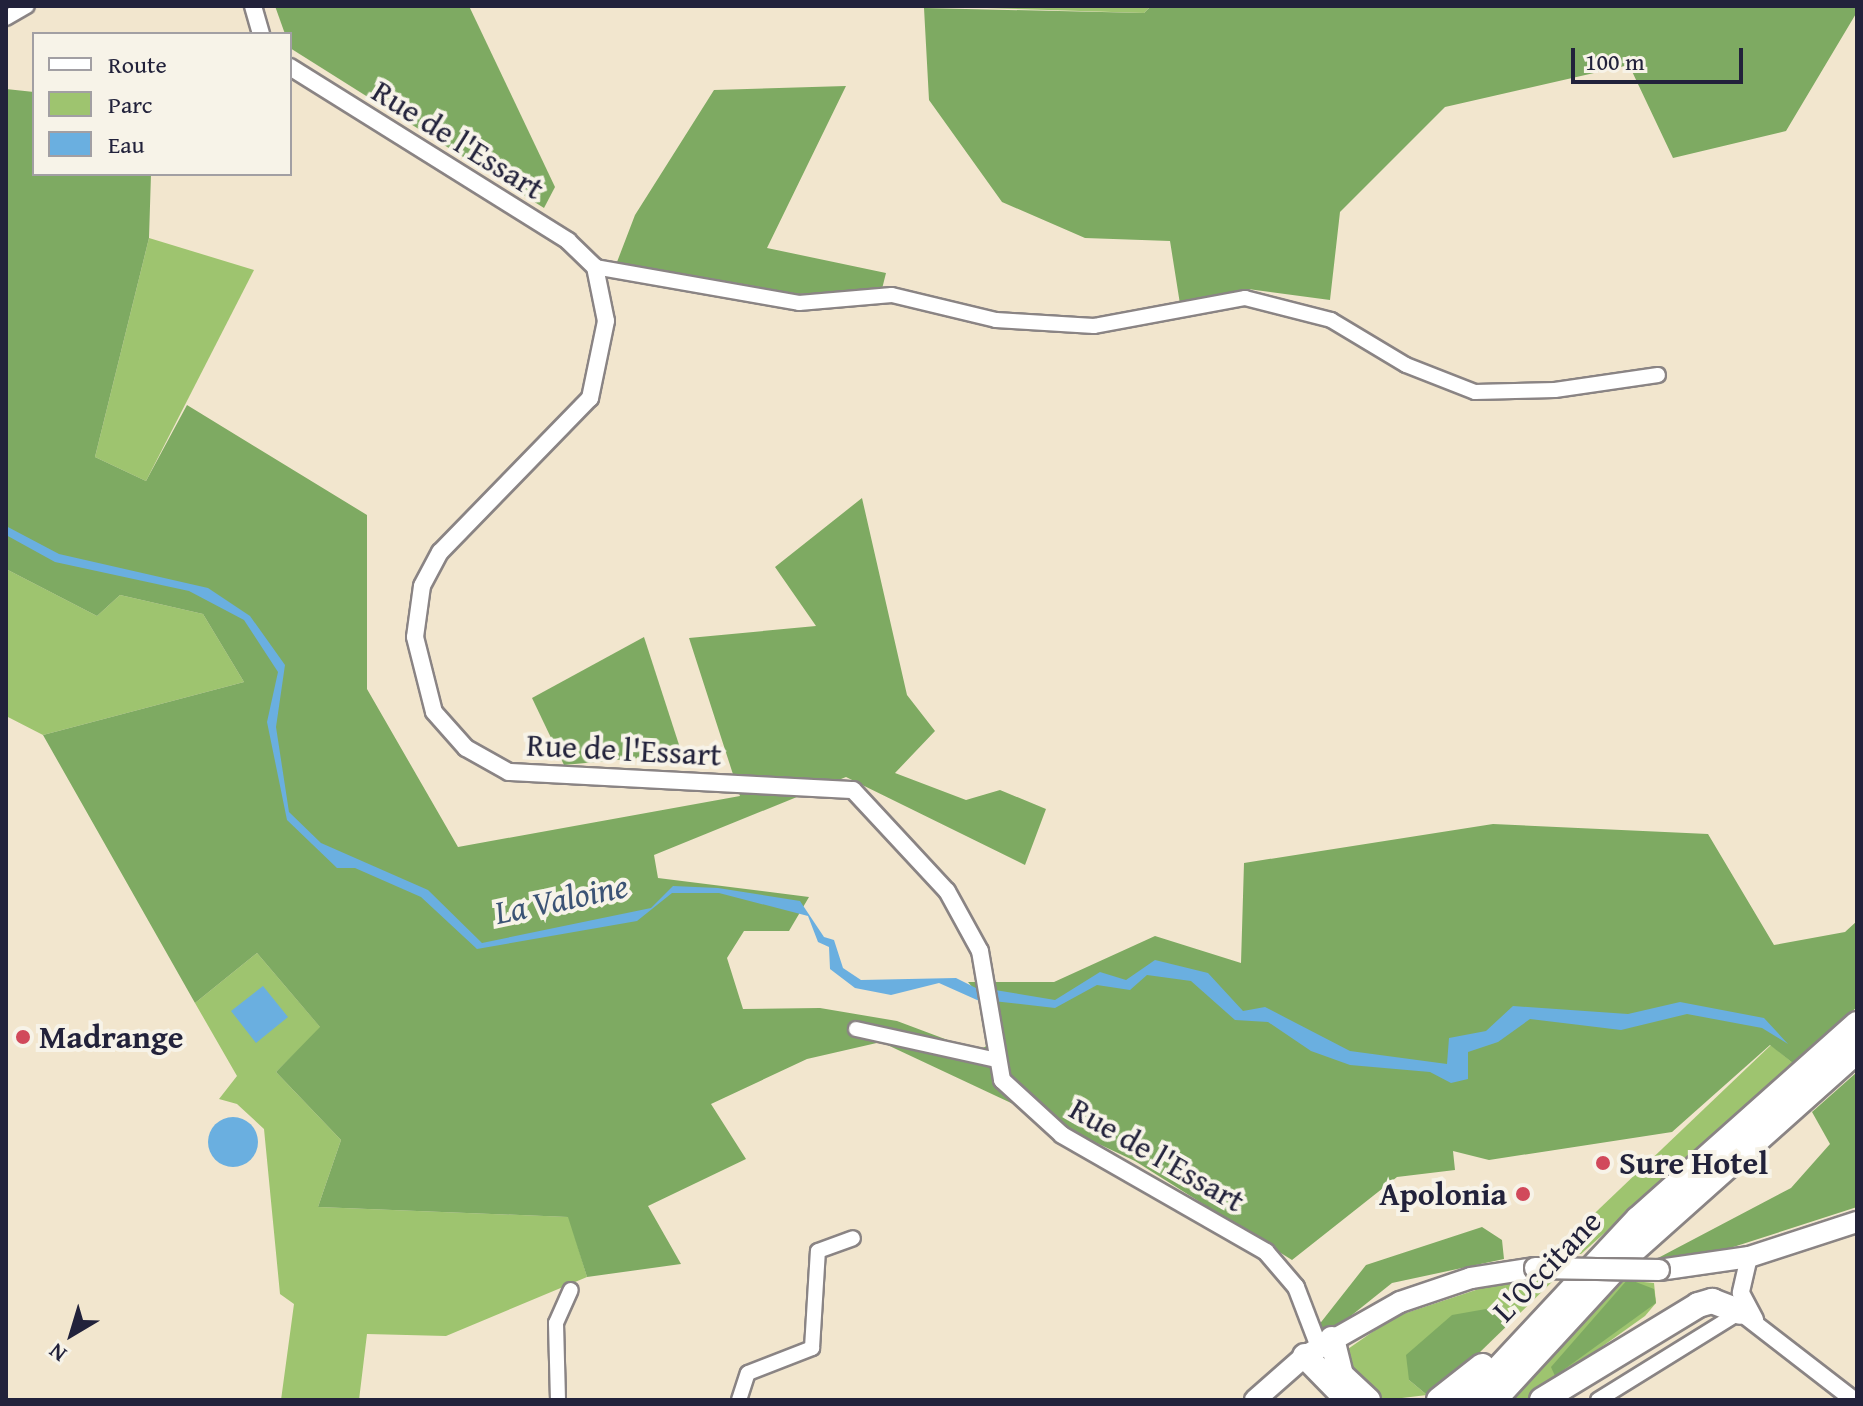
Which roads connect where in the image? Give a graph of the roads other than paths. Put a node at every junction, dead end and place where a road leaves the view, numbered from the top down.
1 (27, 6) edge
2 (253, 6) edge
3 (6, 18) edge
4 (260, 32) edge
5 (292, 68) edge
6 (595, 267) junction
7 (1658, 375) dead end
8 (1857, 1024) edge
9 (856, 1029) dead end
10 (1857, 1051) edge
11 (993, 1059) junction
12 (1857, 1222) edge
13 (853, 1238) dead end
14 (1749, 1257) junction
15 (571, 1290) dead end
16 (1740, 1312) junction
17 (1534, 1325) junction
18 (1768, 1336) junction
19 (1319, 1347) junction
20 (558, 1400) edge
21 (739, 1400) edge
22 (1255, 1400) edge
23 (1347, 1400) edge
24 (1368, 1400) edge
25 (1439, 1400) edge
26 (1469, 1400) edge
27 (1494, 1400) edge
28 (1542, 1400) edge
29 (1598, 1400) edge
30 (1854, 1400) edge

1 - 3 street
2 - 4 street
5 - 6 street, Rue de l'Essart
6 - 7 street
6 - 11 street, Rue de l'Essart
8 - 17 highway, L'Occitane
9 - 11 street
10 - 27 highway, L'Occitane
11 - 19 street, Rue de l'Essart
12 - 14 main road
13 - 21 street
14 - 18 street
14 - 19 main road, bridge
15 - 20 street
16 - 18 street
16 - 28 highway
16 - 29 street
17 - 25 highway
17 - 26 highway, L'Occitane
18 - 30 street
19 - 22 main road
19 - 23 highway
19 - 24 highway

